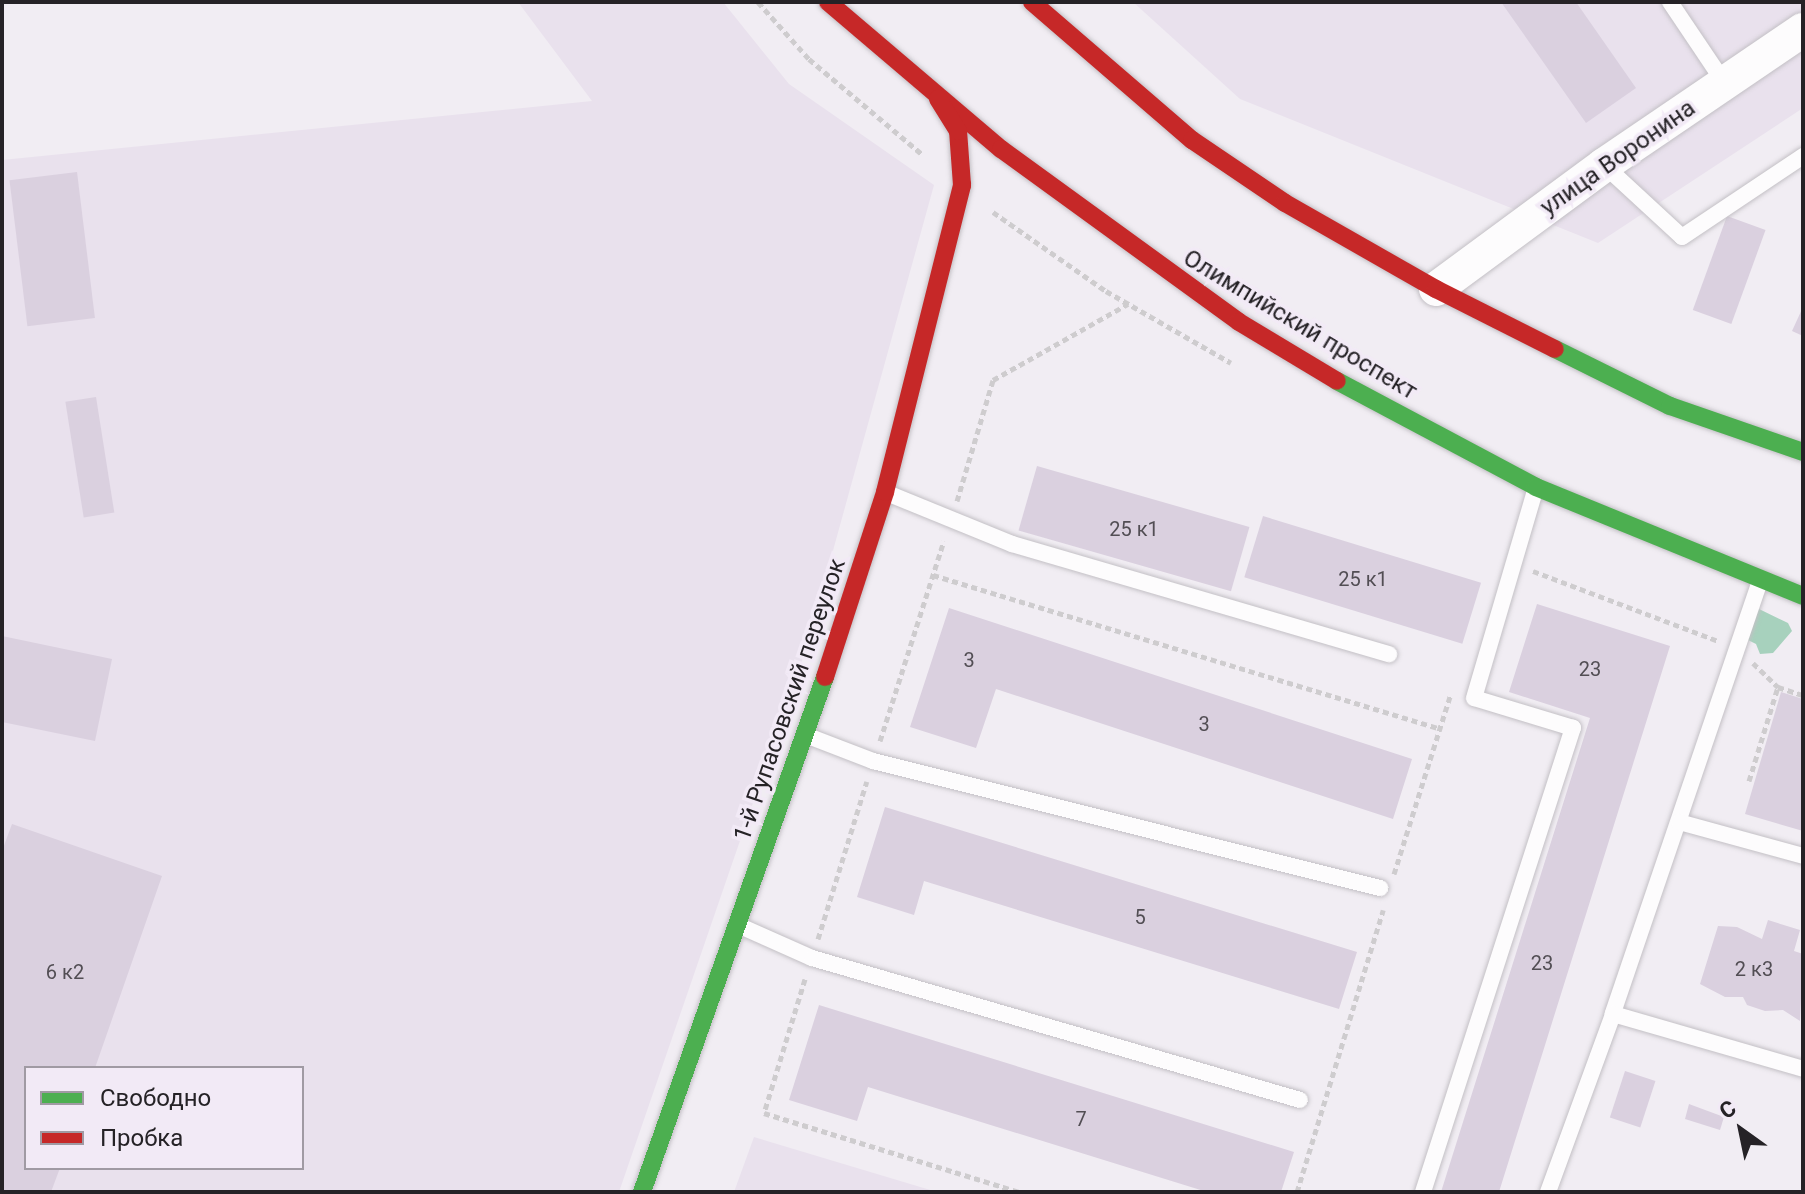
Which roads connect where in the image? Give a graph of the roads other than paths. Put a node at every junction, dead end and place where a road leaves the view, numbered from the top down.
1 (828, 2) edge
2 (1032, 2) edge
3 (1670, 2) edge
4 (1803, 30) edge
5 (1725, 84) junction
6 (938, 99) junction
7 (1803, 156) edge
8 (1604, 165) junction
9 (1019, 186) dead end
10 (976, 196) dead end
11 (1066, 198) junction
12 (958, 216) junction
13 (1436, 289) junction
14 (1803, 452) edge
15 (1536, 487) junction
16 (885, 492) junction
17 (1761, 579) junction
18 (1803, 596) edge
19 (1389, 654) dead end
20 (806, 736) junction
21 (1679, 822) junction
22 (1803, 856) edge
23 (1383, 896) road end
24 (737, 925) junction
25 (1613, 1014) junction
26 (1803, 1069) edge
27 (1300, 1100) dead end
28 (642, 1192) edge
29 (1423, 1192) edge
30 (1548, 1192) edge

1 - 6 main road, Олимпийский проспект
2 - 13 main road
3 - 5 lane
4 - 5 street, улица Воронина
5 - 8 street, улица Воронина
6 - 11 main road, Олимпийский проспект
6 - 12 main road, 1-й Рупасовский переулок
7 - 8 lane
8 - 13 street, улица Воронина
9 - 11 main road
10 - 12 main road, 1-й Рупасовский переулок
11 - 15 main road, Олимпийский проспект
12 - 16 main road, 1-й Рупасовский переулок
13 - 14 main road
15 - 17 main road, Олимпийский проспект
15 - 29 lane
16 - 19 lane
16 - 20 main road, 1-й Рупасовский переулок
17 - 18 main road, Олимпийский проспект
17 - 21 lane
20 - 23 lane
20 - 24 main road, 1-й Рупасовский переулок
21 - 22 lane
21 - 25 lane
24 - 27 lane
24 - 28 main road, 1-й Рупасовский переулок
25 - 26 lane
25 - 30 lane

